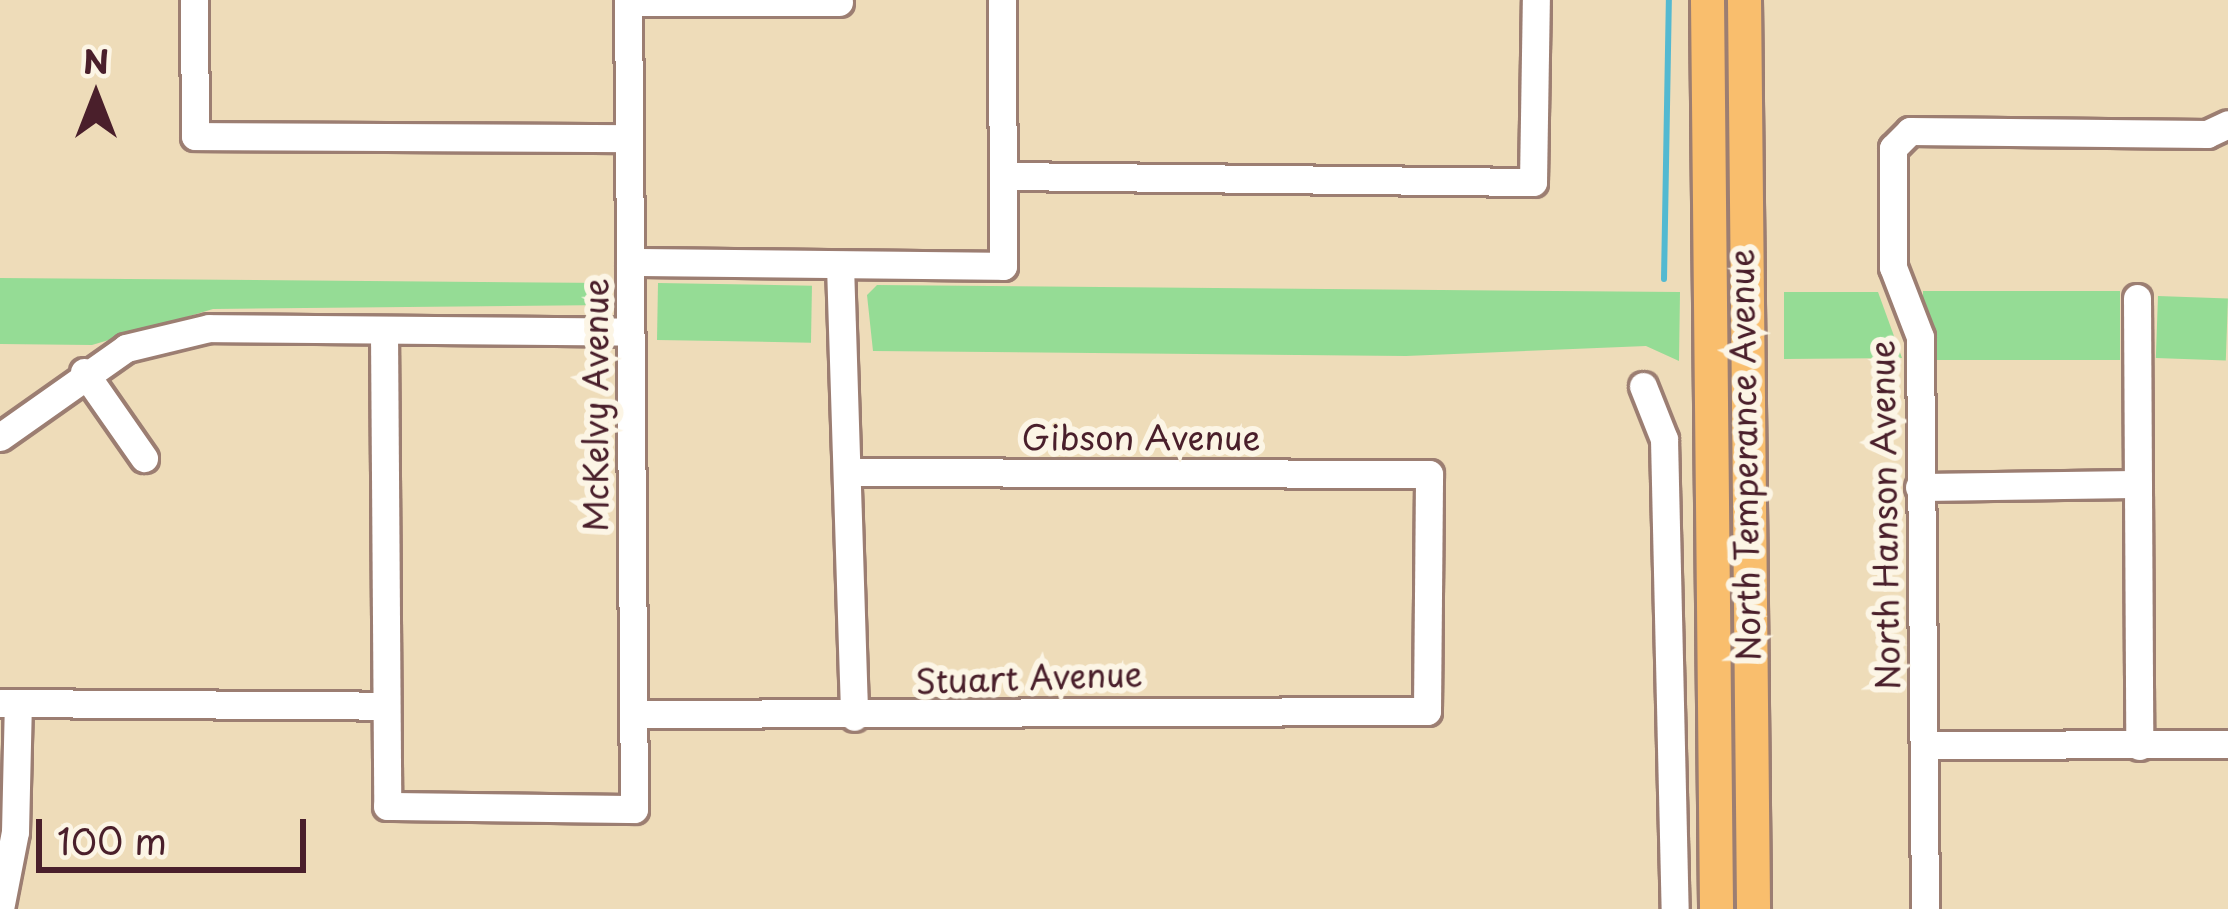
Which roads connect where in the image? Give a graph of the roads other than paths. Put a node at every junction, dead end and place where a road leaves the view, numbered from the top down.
1 (194, 0) edge
2 (1002, 0) edge
3 (1536, 0) edge
4 (1707, 0) edge
5 (1744, 0) edge
6 (628, 1) edge
7 (839, 2) edge
8 (2227, 126) edge
9 (629, 138) junction
10 (1004, 176) junction
11 (630, 262) junction
12 (840, 265) junction
13 (2137, 298) dead end
14 (384, 332) junction
15 (630, 332) junction
16 (85, 372) junction
17 (1643, 386) dead end
18 (0, 437) edge
19 (144, 458) dead end
20 (853, 472) junction
21 (2138, 484) junction
22 (1919, 487) junction
23 (9, 703) edge
24 (385, 706) junction
25 (1427, 711) joint
26 (633, 714) junction
27 (854, 717) junction
28 (2228, 744) edge
29 (1924, 745) junction
30 (2139, 746) junction
31 (0, 909) edge
32 (1675, 909) edge
33 (1716, 909) edge
34 (1753, 909) edge
35 (1925, 909) edge

1 - 9 street
2 - 10 street
3 - 10 street
4 - 33 main road, North Temperance Avenue
5 - 34 main road, North Temperance Avenue
6 - 7 street
6 - 9 street, McKelvy Avenue
8 - 22 street, North Hanson Avenue
9 - 11 street, McKelvy Avenue
10 - 12 street
11 - 12 street
11 - 15 street, McKelvy Avenue
12 - 20 street
13 - 21 street
14 - 15 street
14 - 16 street
14 - 24 street
15 - 26 street, McKelvy Avenue
16 - 18 street
16 - 19 street
17 - 32 street
20 - 25 street, Gibson Avenue
20 - 27 street
21 - 22 street
21 - 30 street
22 - 29 street, North Hanson Avenue
23 - 24 street
23 - 31 street
24 - 26 street, McKelvy Avenue
25 - 27 street, Stuart Avenue
26 - 27 street, Stuart Avenue
28 - 30 street
29 - 30 street
29 - 35 street, North Hanson Avenue

